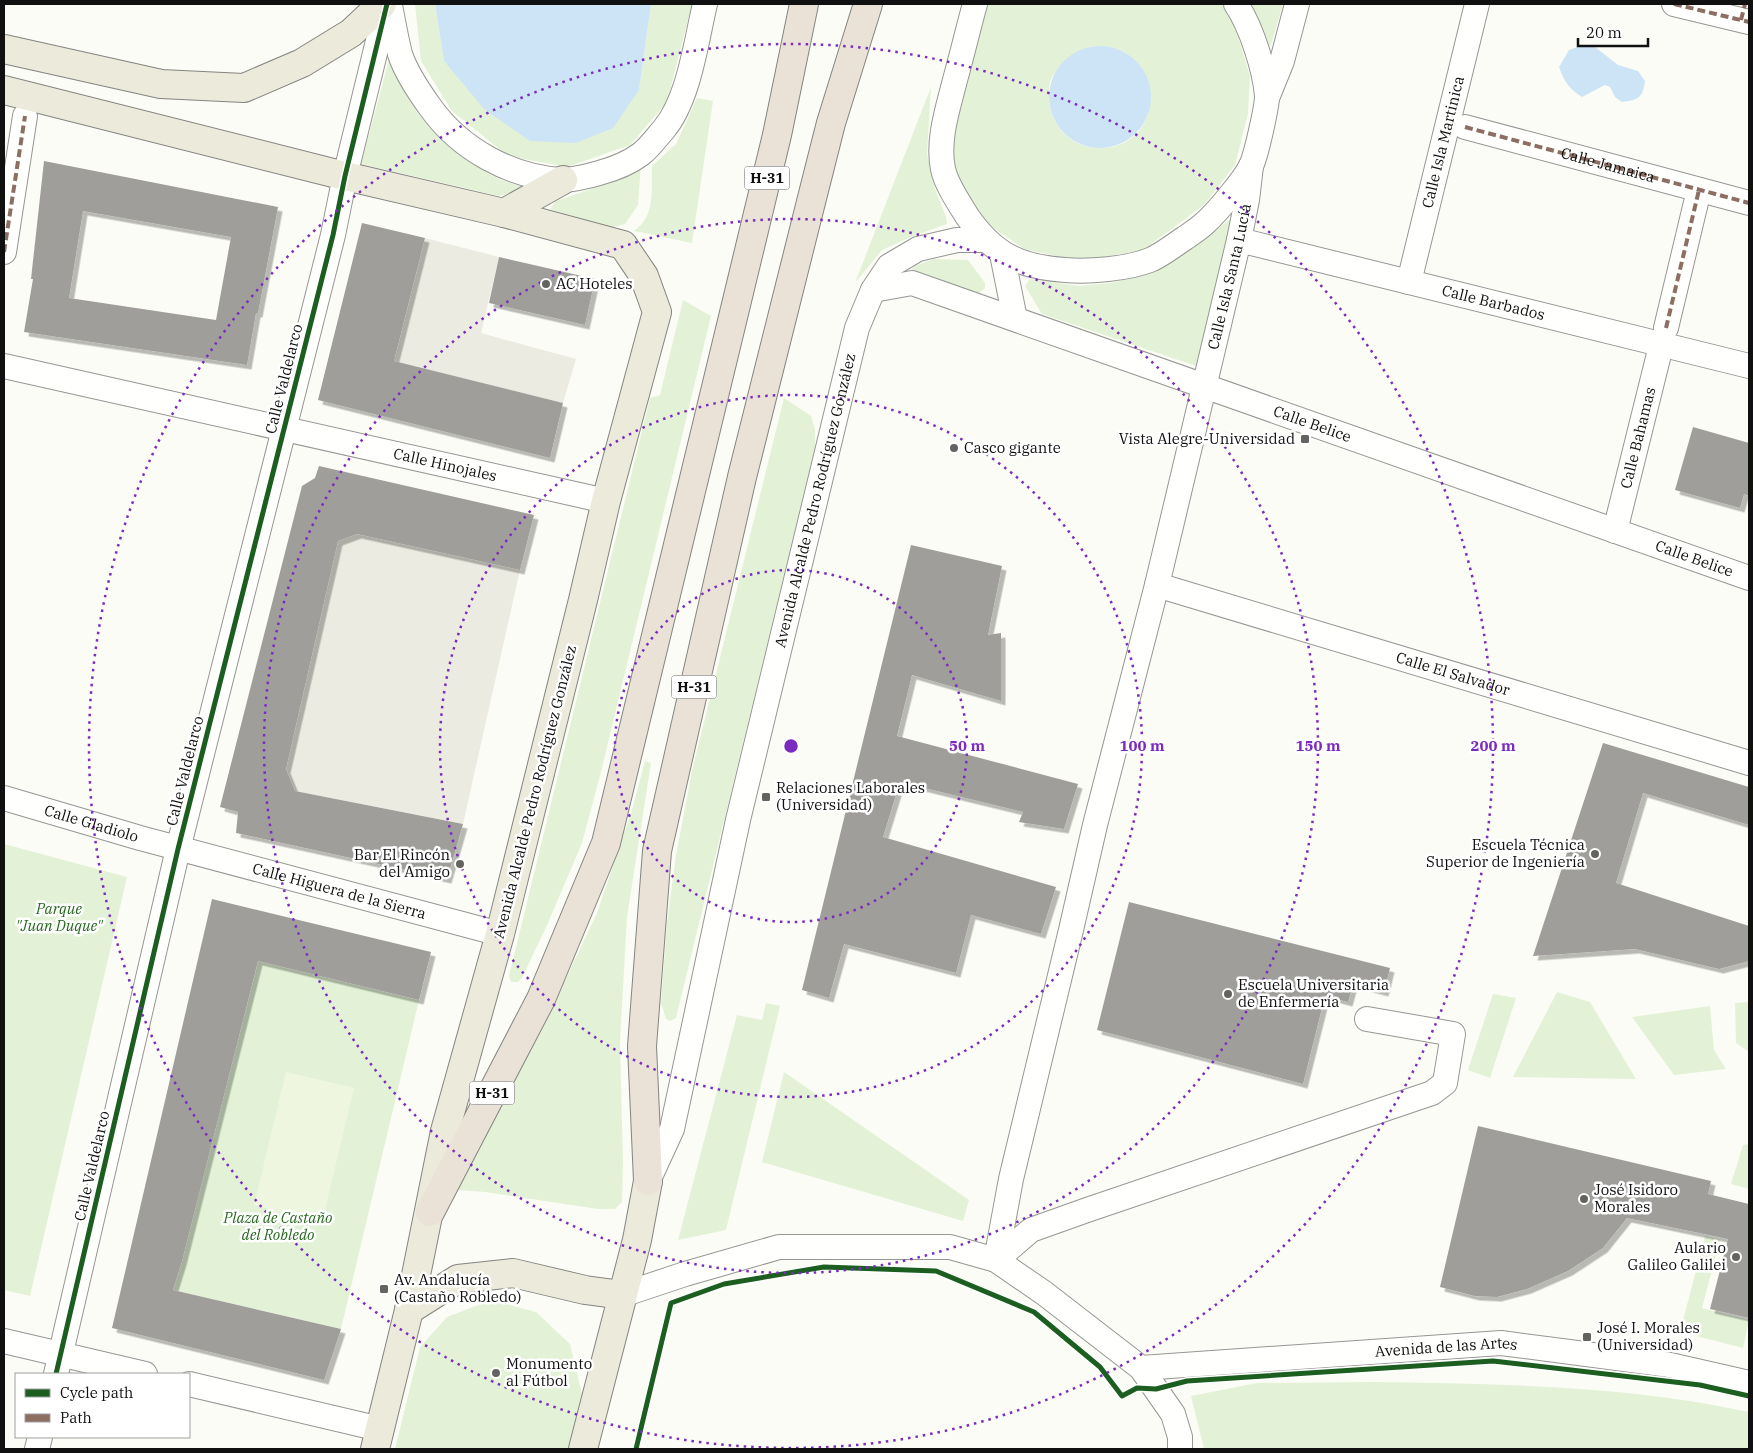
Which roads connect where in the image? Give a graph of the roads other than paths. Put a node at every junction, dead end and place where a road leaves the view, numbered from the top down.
1 (382, 4) edge
2 (388, 4) edge
3 (705, 4) edge
4 (804, 4) edge
5 (868, 4) edge
6 (975, 4) edge
7 (1236, 4) edge
8 (1297, 4) edge
9 (1477, 4) edge
10 (1674, 4) edge
11 (1745, 16) edge
12 (4, 49) edge
13 (4, 90) edge
14 (1267, 98) junction
15 (25, 116) dead end
16 (1465, 127) dead end
17 (1251, 166) junction
18 (345, 176) junction
19 (564, 180) junction
20 (1699, 190) junction
21 (1749, 203) edge
22 (504, 213) junction
23 (1239, 240) junction
24 (994, 247) junction
25 (4, 252) edge
26 (1409, 282) junction
27 (873, 290) junction
28 (1015, 319) junction
29 (1663, 337) junction
30 (4, 366) edge
31 (1749, 366) edge
32 (1204, 386) junction
33 (284, 429) junction
34 (606, 501) junction
35 (1615, 531) junction
36 (1749, 578) edge
37 (1157, 585) junction
38 (1749, 763) edge
39 (4, 798) edge
40 (178, 849) junction
41 (500, 934) junction
42 (1367, 1019) dead end
43 (648, 1181) junction
44 (430, 1212) junction
45 (996, 1260) junction
46 (622, 1295) junction
47 (410, 1310) junction
48 (4, 1341) edge
49 (58, 1364) edge
50 (1141, 1368) junction
51 (136, 1373) edge
52 (1749, 1383) edge
53 (190, 1384) edge
54 (378, 1439) edge
55 (584, 1449) edge
56 (1180, 1449) edge

1 - 12 main road
2 - 18 street, Calle Valdelarco
2 - 19 street
3 - 19 street
4 - 44 highway, H-31
5 - 43 highway, H-31
6 - 24 street
7 - 14 street
8 - 14 street
9 - 26 street, Calle Isla Martinica
10 - 11 street
13 - 18 main road, Avenida Alcalde Pedro Rodríguez González
14 - 17 street
15 - 25 street
16 - 20 street, Calle Jamaica
17 - 23 street, Calle Isla Santa Lucía
17 - 24 street
18 - 22 main road, Avenida Alcalde Pedro Rodríguez González
18 - 33 street, Calle Valdelarco
19 - 22 main road
20 - 21 street, Calle Jamaica
20 - 29 street, Calle Bahamas
22 - 34 main road, Avenida Alcalde Pedro Rodríguez González
23 - 26 street, Calle Barbados
23 - 32 street, Calle Isla Santa Lucía
24 - 27 street, Avenida Alcalde Pedro Rodríguez González
24 - 28 street
26 - 29 street, Calle Barbados
27 - 28 street, Calle Belice
27 - 43 street, Avenida Alcalde Pedro Rodríguez González
28 - 32 street, Calle Belice
29 - 31 street, Calle Barbados
29 - 35 street, Calle Bahamas
30 - 33 street, Calle Hinojales
32 - 35 street, Calle Belice
32 - 37 street, Calle Isla Santa Lucía
33 - 34 street, Calle Hinojales
33 - 40 street, Calle Valdelarco
34 - 41 main road, Avenida Alcalde Pedro Rodríguez González
35 - 36 street, Calle Belice
37 - 38 street, Calle El Salvador
37 - 45 street, Calle Isla Santa Lucía
39 - 40 street, Calle Gladiolo
40 - 41 street, Calle Higuera de la Sierra
40 - 49 street, Calle Valdelarco
41 - 44 main road, Avenida Alcalde Pedro Rodríguez González
42 - 45 street
43 - 46 main road, Avenida Alcalde Pedro Rodríguez González
44 - 47 main road, Avenida Alcalde Pedro Rodríguez González
45 - 46 street
45 - 50 street
46 - 47 main road
46 - 55 main road, Avenida Alcalde Pedro Rodríguez González
47 - 54 main road, Avenida Alcalde Pedro Rodríguez González
48 - 49 street
49 - 51 street
50 - 52 street, Avenida de las Artes
50 - 56 street
53 - 54 street

